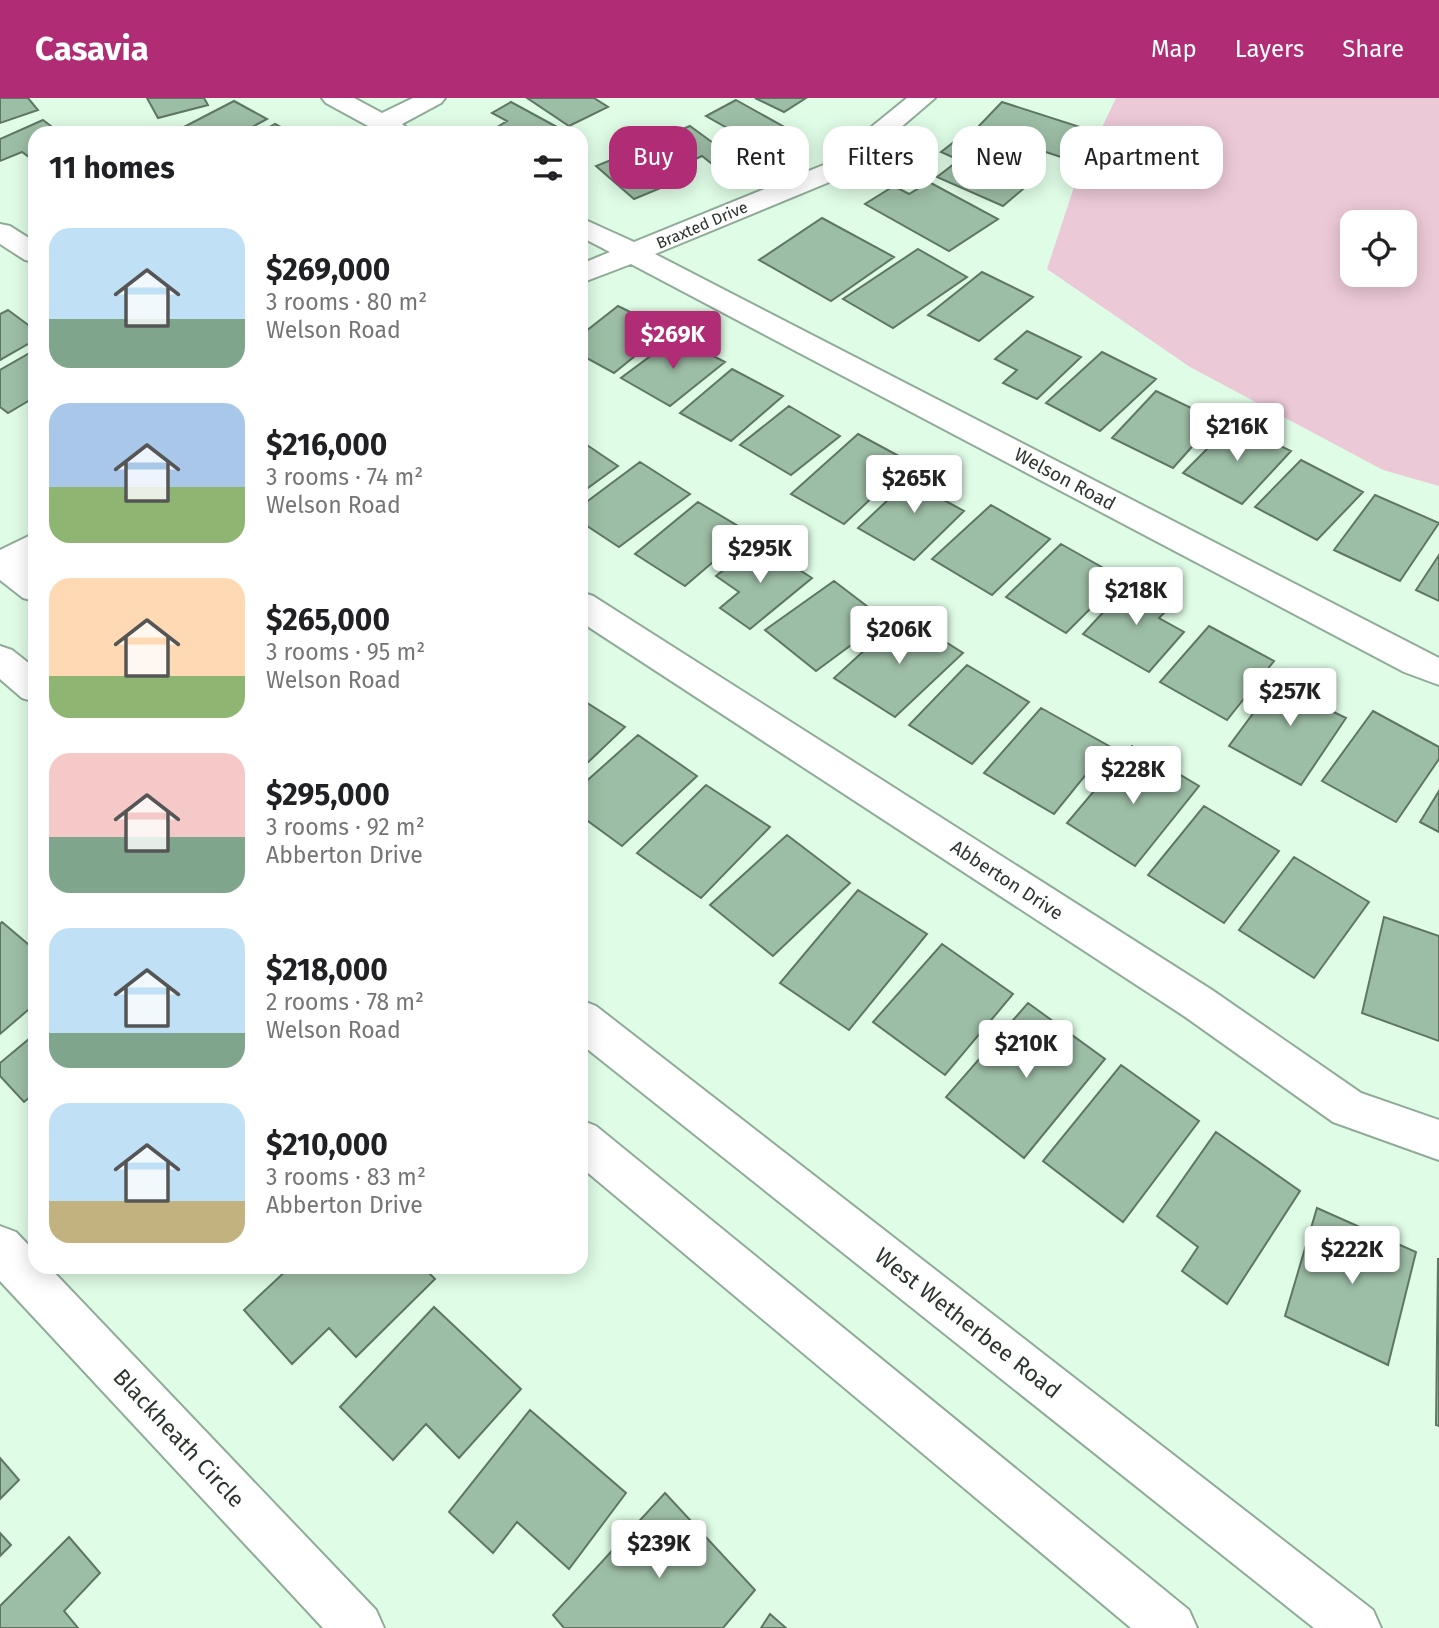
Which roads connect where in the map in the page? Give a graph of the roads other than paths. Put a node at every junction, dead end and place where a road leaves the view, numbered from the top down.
1 (335, 98) edge
2 (432, 98) edge
3 (922, 98) edge
4 (387, 126) edge
5 (394, 126) edge
6 (588, 230) edge
7 (0, 232) edge
8 (28, 250) edge
9 (634, 253) junction
10 (588, 271) edge
11 (28, 549) edge
12 (1, 565) edge
13 (28, 584) edge
14 (588, 610) edge
15 (0, 659) edge
16 (1439, 672) edge
17 (28, 682) edge
18 (588, 1025) edge
19 (1439, 1140) edge
20 (588, 1146) edge
21 (0, 1248) edge
22 (358, 1628) edge
23 (1171, 1628) edge
24 (1355, 1628) edge

1 - 4 street
2 - 5 street
3 - 9 street, Braxted Drive
6 - 9 street, Welson Road
7 - 8 street
9 - 10 street, Braxted Drive
9 - 16 street, Welson Road
11 - 12 street
12 - 13 street
14 - 19 street, Abberton Drive
15 - 17 street
18 - 24 street, West Wetherbee Road
20 - 23 street
21 - 22 street, Blackheath Circle

